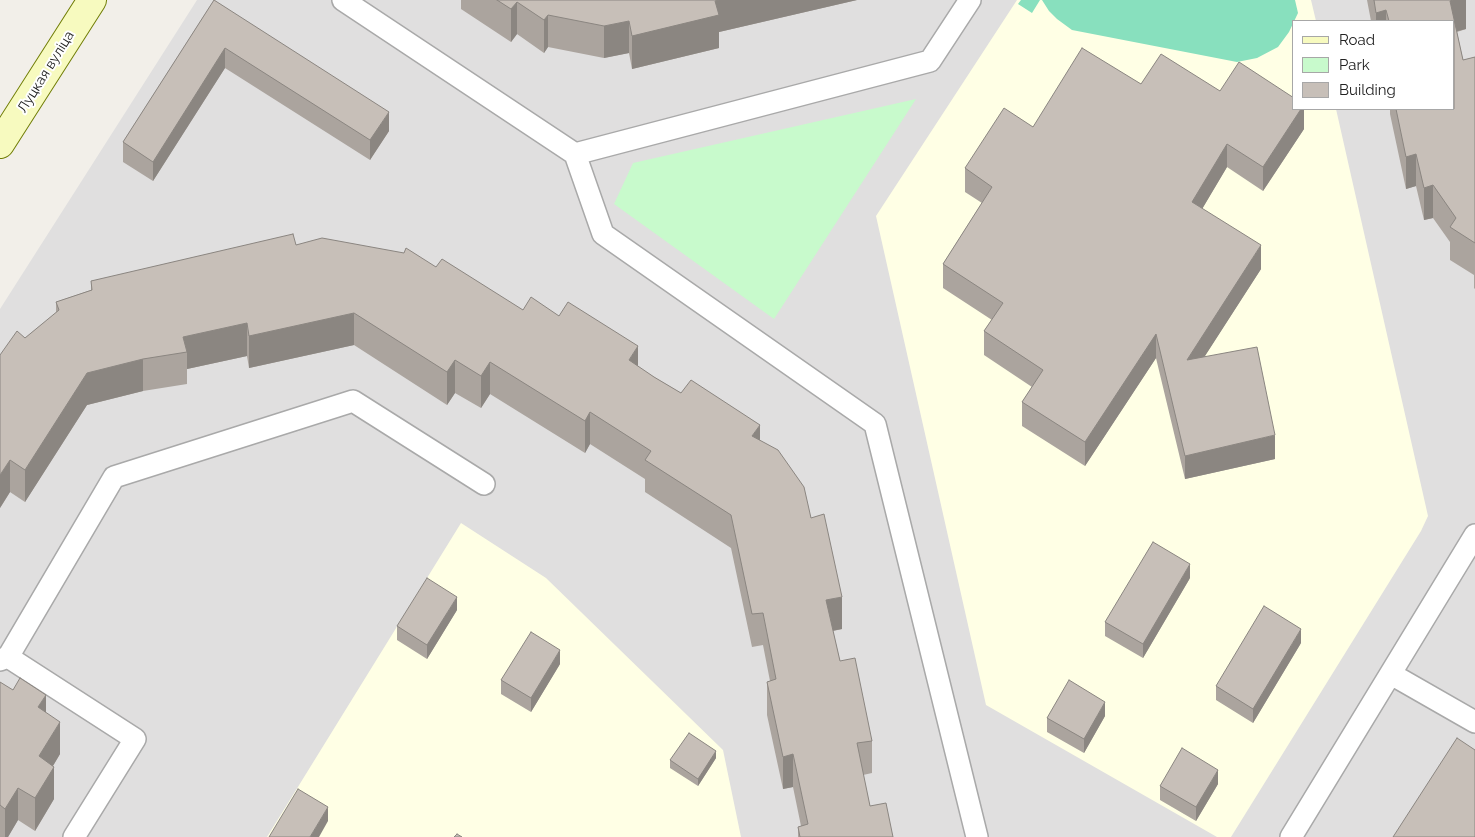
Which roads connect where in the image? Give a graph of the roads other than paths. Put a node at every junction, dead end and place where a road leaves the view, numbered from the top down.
1 (92, 0) edge
2 (343, 0) edge
3 (970, 0) edge
4 (0, 144) edge
5 (575, 154) junction
6 (484, 484) dead end
7 (1475, 535) edge
8 (4, 658) edge
9 (1391, 674) junction
10 (1475, 722) edge
11 (74, 837) edge
12 (977, 837) edge
13 (1291, 837) edge

1 - 4 main road, Луцкая вуліца
2 - 5 lane
3 - 5 lane
5 - 12 lane
6 - 8 lane
7 - 9 lane
8 - 11 lane
9 - 10 lane
9 - 13 lane

